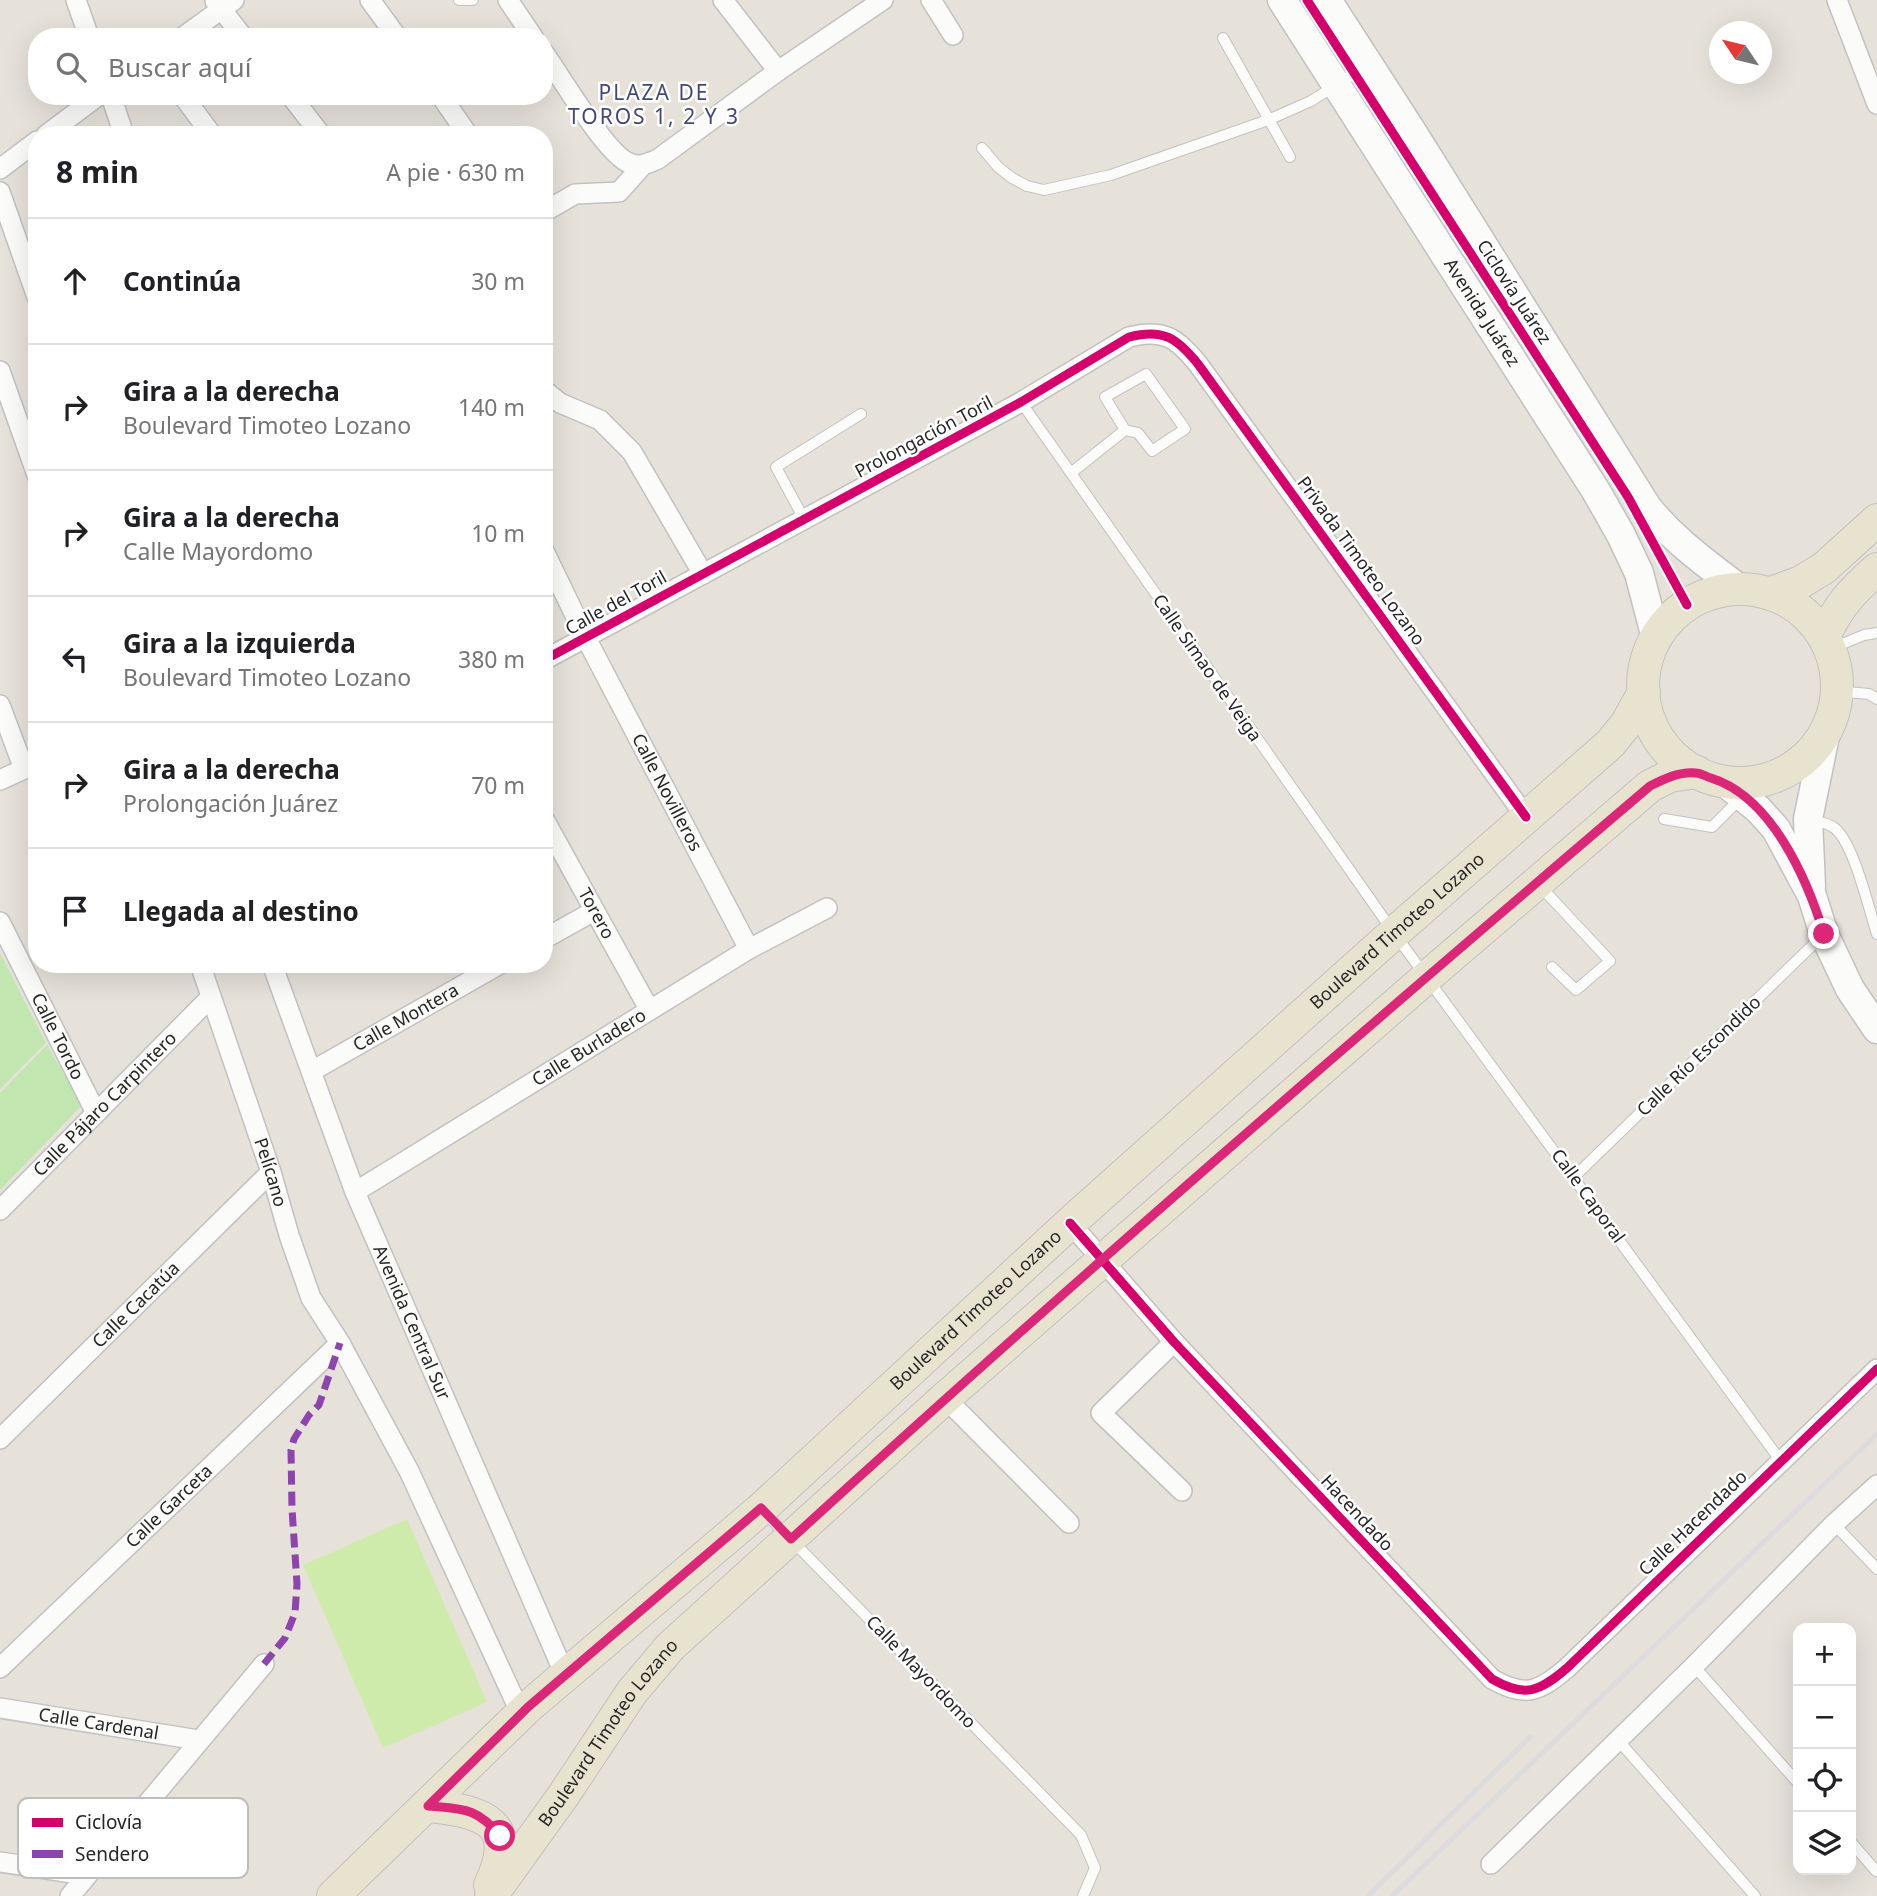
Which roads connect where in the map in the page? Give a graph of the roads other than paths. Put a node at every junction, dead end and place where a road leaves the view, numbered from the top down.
1 (76, 0) edge
2 (370, 0) edge
3 (460, 0) edge
4 (472, 0) edge
5 (509, 0) edge
6 (723, 0) edge
7 (883, 0) edge
8 (931, 0) edge
9 (1282, 0) edge
10 (1327, 0) edge
11 (1837, 0) edge
12 (223, 3) edge
13 (86, 28) edge
14 (194, 28) edge
15 (238, 28) edge
16 (390, 28) edge
17 (527, 28) edge
18 (953, 35) dead end
19 (1223, 38) dead end
20 (1369, 65) junction
21 (553, 66) edge
22 (778, 71) junction
23 (1337, 85) junction
24 (1877, 104) edge
25 (86, 105) edge
26 (114, 105) edge
27 (190, 105) edge
28 (298, 105) edge
29 (447, 105) edge
30 (1268, 120) junction
31 (58, 126) edge
32 (121, 126) edge
33 (205, 126) edge
34 (314, 126) edge
35 (462, 126) edge
36 (28, 148) edge
37 (982, 148) dead end
38 (1290, 157) dead end
39 (643, 165) junction
40 (0, 169) edge
41 (0, 192) edge
42 (553, 207) edge
43 (28, 272) edge
44 (1160, 333) joint
45 (0, 371) edge
46 (553, 397) edge
47 (1021, 402) junction
48 (861, 414) dead end
49 (1125, 430) junction
50 (28, 450) edge
51 (1071, 473) junction
52 (804, 519) junction
53 (1877, 520) edge
54 (1877, 569) edge
55 (553, 570) edge
56 (703, 574) junction
57 (1738, 588) junction
58 (1771, 593) junction
59 (1877, 633) edge
60 (586, 638) junction
61 (1656, 638) junction
62 (1827, 643) junction
63 (553, 655) edge
64 (1836, 691) junction
65 (1644, 692) junction
66 (1877, 699) edge
67 (0, 705) edge
68 (1826, 731) junction
69 (28, 762) edge
70 (28, 767) edge
71 (0, 780) edge
72 (1721, 783) junction
73 (1527, 817) junction
74 (1664, 819) dead end
75 (1808, 819) junction
76 (553, 835) edge
77 (1537, 883) junction
78 (1812, 896) junction
79 (827, 908) dead end
80 (594, 911) junction
81 (0, 922) edge
82 (1394, 933) junction
83 (553, 934) edge
84 (1824, 934) junction
85 (1877, 934) edge
86 (748, 949) junction
87 (1552, 967) dead end
88 (203, 973) edge
89 (275, 973) edge
90 (484, 973) edge
91 (1427, 977) junction
92 (210, 998) junction
93 (649, 1009) junction
94 (1877, 1029) edge
95 (312, 1071) junction
96 (96, 1113) junction
97 (1160, 1143) junction
98 (271, 1172) junction
99 (1574, 1177) junction
100 (1194, 1181) junction
101 (355, 1192) junction
102 (0, 1210) edge
103 (1070, 1223) junction
104 (1103, 1260) junction
105 (1174, 1342) junction
106 (340, 1343) junction
107 (1877, 1369) edge
108 (945, 1398) junction
109 (0, 1438) edge
110 (1780, 1460) junction
111 (1877, 1485) edge
112 (1182, 1491) dead end
113 (761, 1508) junction
114 (1069, 1523) dead end
115 (1834, 1524) junction
116 (791, 1539) junction
117 (1877, 1569) edge
118 (264, 1664) dead end
119 (1694, 1666) junction
120 (0, 1668) edge
121 (1526, 1692) joint
122 (541, 1696) junction
123 (0, 1708) edge
124 (198, 1740) junction
125 (1618, 1740) junction
126 (1793, 1777) edge
127 (149, 1798) edge
128 (428, 1806) junction
129 (1856, 1848) edge
130 (0, 1862) edge
131 (1491, 1864) dead end
132 (18, 1865) edge
133 (1876, 1871) edge
134 (83, 1878) edge
135 (70, 1896) edge
136 (333, 1896) edge
137 (485, 1896) edge
138 (491, 1896) edge
139 (1083, 1896) edge
140 (1755, 1896) edge

1 - 13 street
2 - 16 street
3 - 4 lane
5 - 17 street
6 - 22 street
7 - 22 street
8 - 18 street
9 - 23 main road, Avenida Juárez
10 - 20 main road, Avenida Juárez
11 - 24 street
12 - 14 street
12 - 15 street
19 - 30 lane
20 - 23 lane
20 - 57 main road, Avenida Juárez
21 - 39 street
22 - 39 street
23 - 30 lane
23 - 61 main road, Avenida Juárez
25 - 31 street
26 - 32 street
27 - 33 street
28 - 34 street
29 - 35 street
30 - 37 lane
30 - 38 lane
36 - 40 street
39 - 42 street
41 - 43 street
44 - 47 street, Prolongación Toril
44 - 73 street, Privada Timoteo Lozano
45 - 50 street
46 - 56 street
47 - 51 lane, Calle Simao de Veiga
47 - 52 street, Prolongación Toril
48 - 52 lane
49 - 49 lane
49 - 51 lane
51 - 82 lane, Calle Simao de Veiga
52 - 56 street, Prolongación Toril
53 - 58 main road
54 - 62 main road
55 - 60 street, Calle Novilleros
56 - 60 street, Calle del Toril
57 - 58 main road
57 - 61 main road
58 - 62 main road
59 - 62 lane
60 - 63 street, Calle del Toril
60 - 86 street, Calle Novilleros
61 - 65 main road
62 - 64 main road
64 - 66 lane
64 - 68 main road
65 - 72 main road
65 - 73 main road, Boulevard Timoteo Lozano
67 - 69 street
68 - 72 main road
68 - 75 main road
70 - 71 street
72 - 74 lane
72 - 77 main road, Boulevard Timoteo Lozano
72 - 78 main road
73 - 82 main road, Boulevard Timoteo Lozano
75 - 78 main road
75 - 85 lane
76 - 80 street, Torero
77 - 87 lane
77 - 91 main road, Boulevard Timoteo Lozano
78 - 84 main road
79 - 86 street, Calle Burladero
80 - 83 street
80 - 93 street, Torero
81 - 96 street, Calle Tordo
82 - 91 lane, Calle Caporal
82 - 97 main road, Boulevard Timoteo Lozano
84 - 94 main road
84 - 99 lane, Calle Río Escondido
86 - 93 street, Calle Burladero
88 - 92 street, Pelícano
89 - 95 street, Avenida Central Sur
90 - 95 street, Calle Montera
91 - 99 lane, Calle Caporal
91 - 100 main road, Boulevard Timoteo Lozano
92 - 96 street, Calle Pájaro Carpintero
92 - 98 street, Pelícano
93 - 101 street, Calle Burladero
95 - 101 street, Avenida Central Sur
96 - 102 street, Calle Pájaro Carpintero
97 - 100 main road
97 - 103 main road, Boulevard Timoteo Lozano
98 - 106 street, Pelícano
98 - 109 street, Calle Cacatúa
99 - 110 lane, Calle Caporal
100 - 104 main road, Boulevard Timoteo Lozano
101 - 122 street, Avenida Central Sur
103 - 104 street, Hacendado
103 - 113 main road, Boulevard Timoteo Lozano
104 - 105 street, Hacendado
104 - 108 main road, Boulevard Timoteo Lozano
105 - 112 street
105 - 121 street, Hacendado
106 - 120 street, Calle Garceta
106 - 122 street, Pelícano
107 - 110 street, Calle Hacendado
108 - 114 street
108 - 116 main road, Boulevard Timoteo Lozano
110 - 121 street, Calle Hacendado
111 - 115 street
113 - 116 lane, Calle Mayordomo
113 - 122 main road, Boulevard Timoteo Lozano
115 - 117 lane
115 - 119 street
116 - 138 main road, Boulevard Timoteo Lozano
116 - 139 lane, Calle Mayordomo
118 - 124 street
119 - 125 street
119 - 126 lane
122 - 128 main road, Boulevard Timoteo Lozano
123 - 124 street, Calle Cardenal
124 - 127 street
125 - 131 street
125 - 140 lane
128 - 136 main road, Boulevard Timoteo Lozano
128 - 137 main road
129 - 133 lane
130 - 132 street
134 - 135 street

